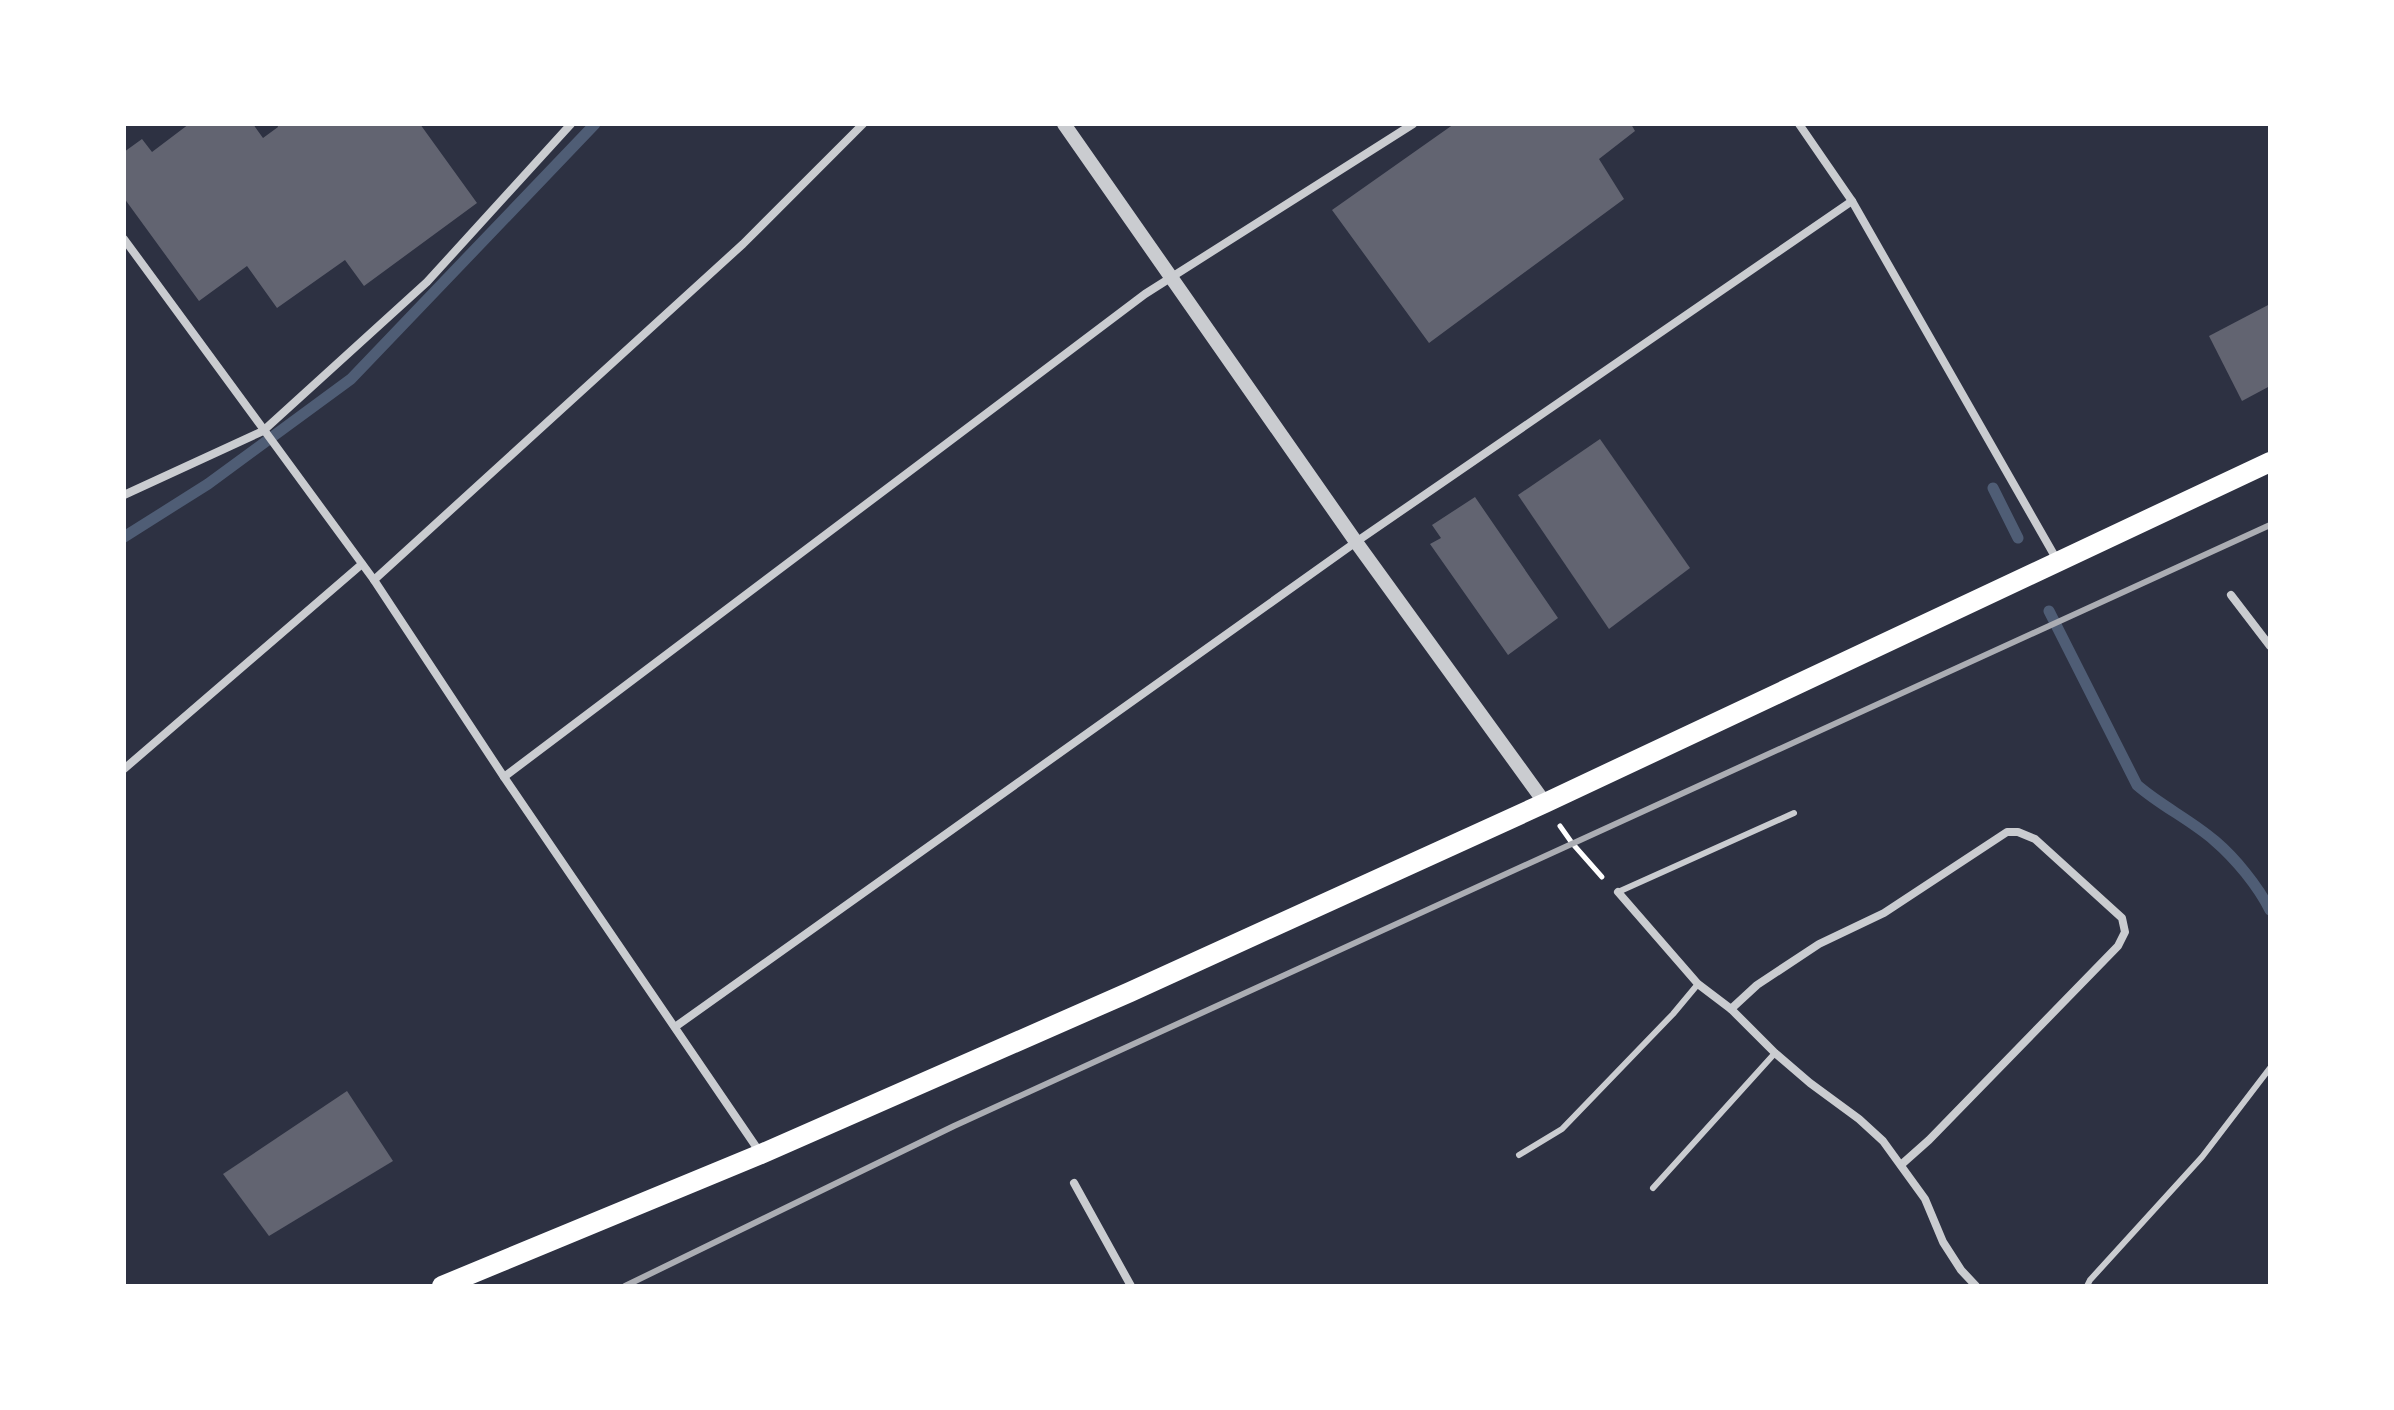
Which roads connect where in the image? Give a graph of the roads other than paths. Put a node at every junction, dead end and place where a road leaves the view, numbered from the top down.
1 (571, 124) edge
2 (863, 124) edge
3 (1064, 124) edge
4 (1413, 124) edge
5 (1799, 124) edge
6 (1852, 201) junction
7 (124, 239) edge
8 (1171, 276) junction
9 (263, 431) junction
10 (2270, 462) edge
11 (124, 495) edge
12 (1356, 542) junction
13 (2057, 560) junction
14 (362, 564) junction
15 (374, 580) junction
16 (2231, 595) dead end
17 (2270, 646) edge
18 (124, 769) edge
19 (504, 777) junction
20 (1545, 803) junction
21 (1794, 813) dead end
22 (1618, 892) joint
23 (1698, 984) junction
24 (1731, 1009) junction
25 (675, 1027) junction
26 (1775, 1053) junction
27 (2270, 1068) edge
28 (761, 1154) junction
29 (1519, 1155) dead end
30 (1902, 1164) junction
31 (1074, 1183) dead end
32 (1653, 1188) dead end
33 (442, 1286) edge
34 (1131, 1286) edge
35 (1976, 1286) edge
36 (2087, 1286) edge

1 - 9 street
2 - 15 street
3 - 8 street
4 - 8 street
5 - 6 street
6 - 12 street
6 - 13 street
7 - 9 street
8 - 12 street
8 - 19 street
9 - 11 street
9 - 14 street
10 - 13 main road
12 - 20 street
12 - 25 street
13 - 20 main road
14 - 15 street
14 - 18 street
15 - 19 street
16 - 17 street
19 - 25 street
20 - 28 main road
21 - 22 lane
22 - 23 street
23 - 24 street
23 - 29 lane
24 - 26 street
24 - 30 street
25 - 28 street
26 - 30 street
26 - 32 lane
27 - 36 lane
28 - 33 main road
30 - 35 street
31 - 34 street

